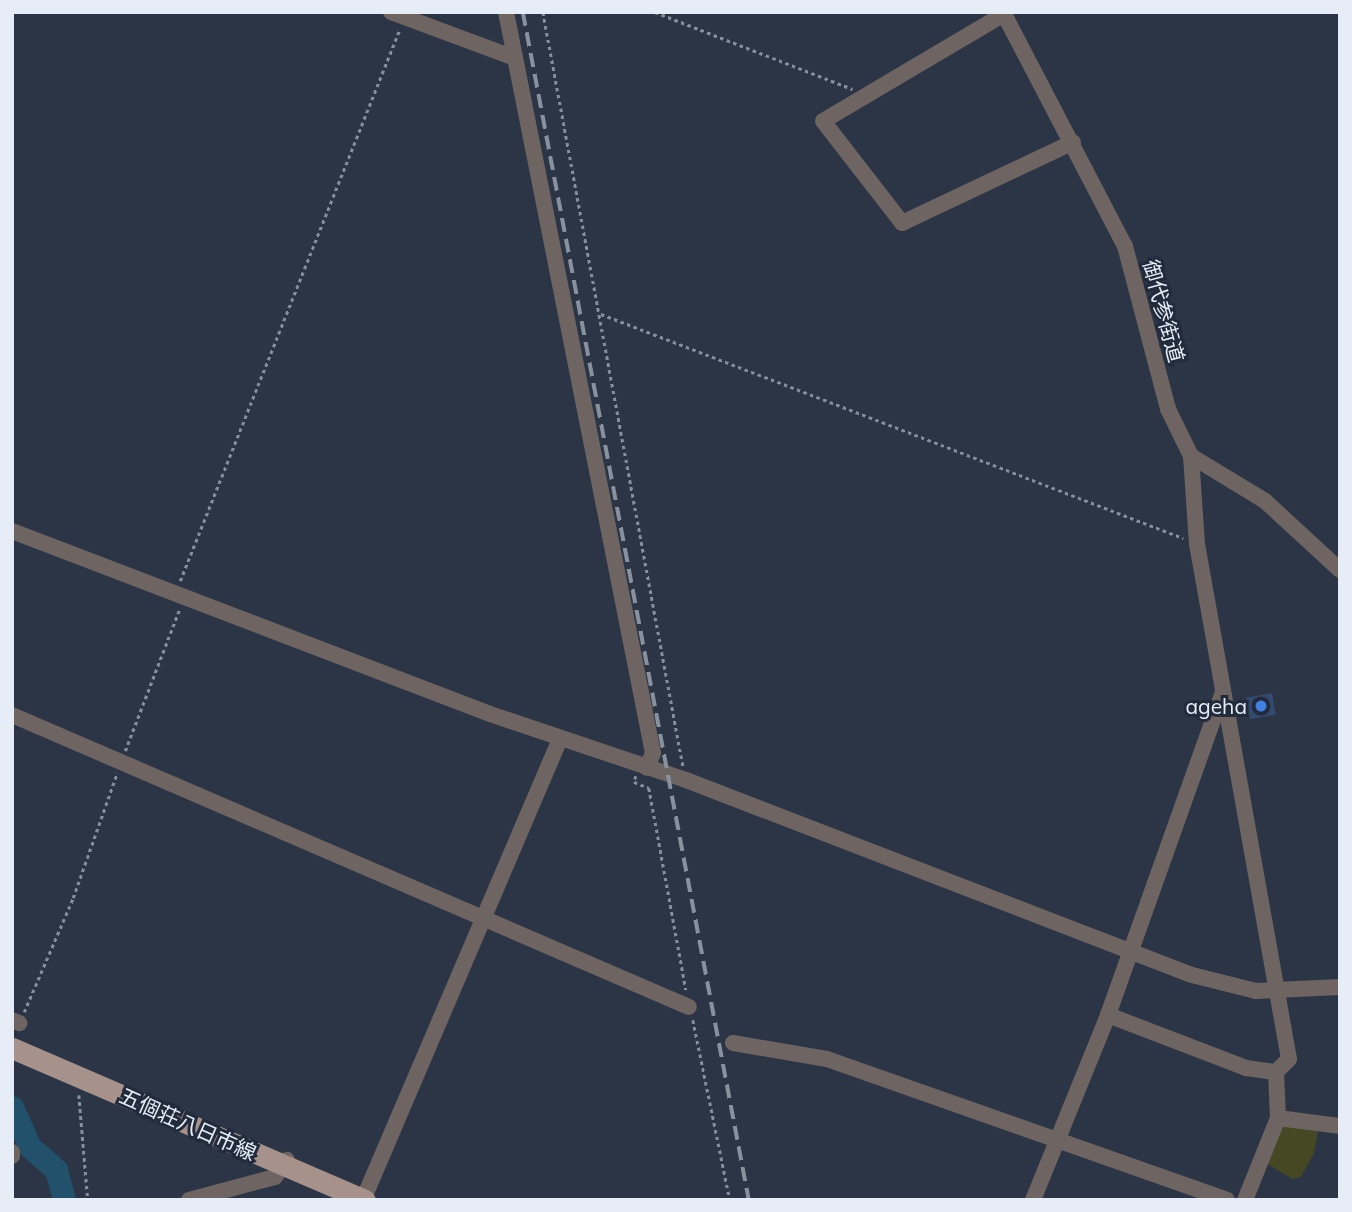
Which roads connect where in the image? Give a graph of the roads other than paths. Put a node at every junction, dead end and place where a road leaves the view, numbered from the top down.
1 (506, 12) edge
2 (1004, 13) edge
3 (398, 15) edge
4 (515, 58) junction
5 (1073, 142) junction
6 (1191, 456) junction
7 (12, 531) edge
8 (1340, 569) edge
9 (1223, 692) junction
10 (12, 715) edge
11 (560, 739) junction
12 (643, 767) junction
13 (484, 918) junction
14 (1130, 952) junction
15 (1340, 987) edge
16 (1276, 988) junction
17 (689, 1007) road end
18 (1108, 1015) junction
19 (733, 1043) dead end
20 (16, 1057) edge
21 (1276, 1072) junction
22 (1278, 1118) junction
23 (1340, 1126) edge
24 (1055, 1143) junction
25 (286, 1163) junction
26 (188, 1200) edge
27 (364, 1200) edge
28 (1033, 1200) edge
29 (1227, 1200) edge
30 (1245, 1200) edge

1 - 4 street
2 - 5 street, 御代参街道
2 - 5 street
3 - 4 street
4 - 12 street
5 - 6 street, 御代参街道
6 - 8 street
6 - 9 street
7 - 11 street
9 - 14 street
9 - 16 street
10 - 13 street
11 - 12 street
11 - 13 street
12 - 14 street
13 - 17 street
13 - 27 street
14 - 16 street
14 - 18 street
15 - 16 street
16 - 21 street
18 - 21 street
18 - 24 street
19 - 24 street
20 - 25 main road, 五個荘八日市線
21 - 22 street
22 - 23 street
22 - 30 street
24 - 28 street
24 - 29 street
25 - 26 street
25 - 27 main road, 五個荘八日市線

